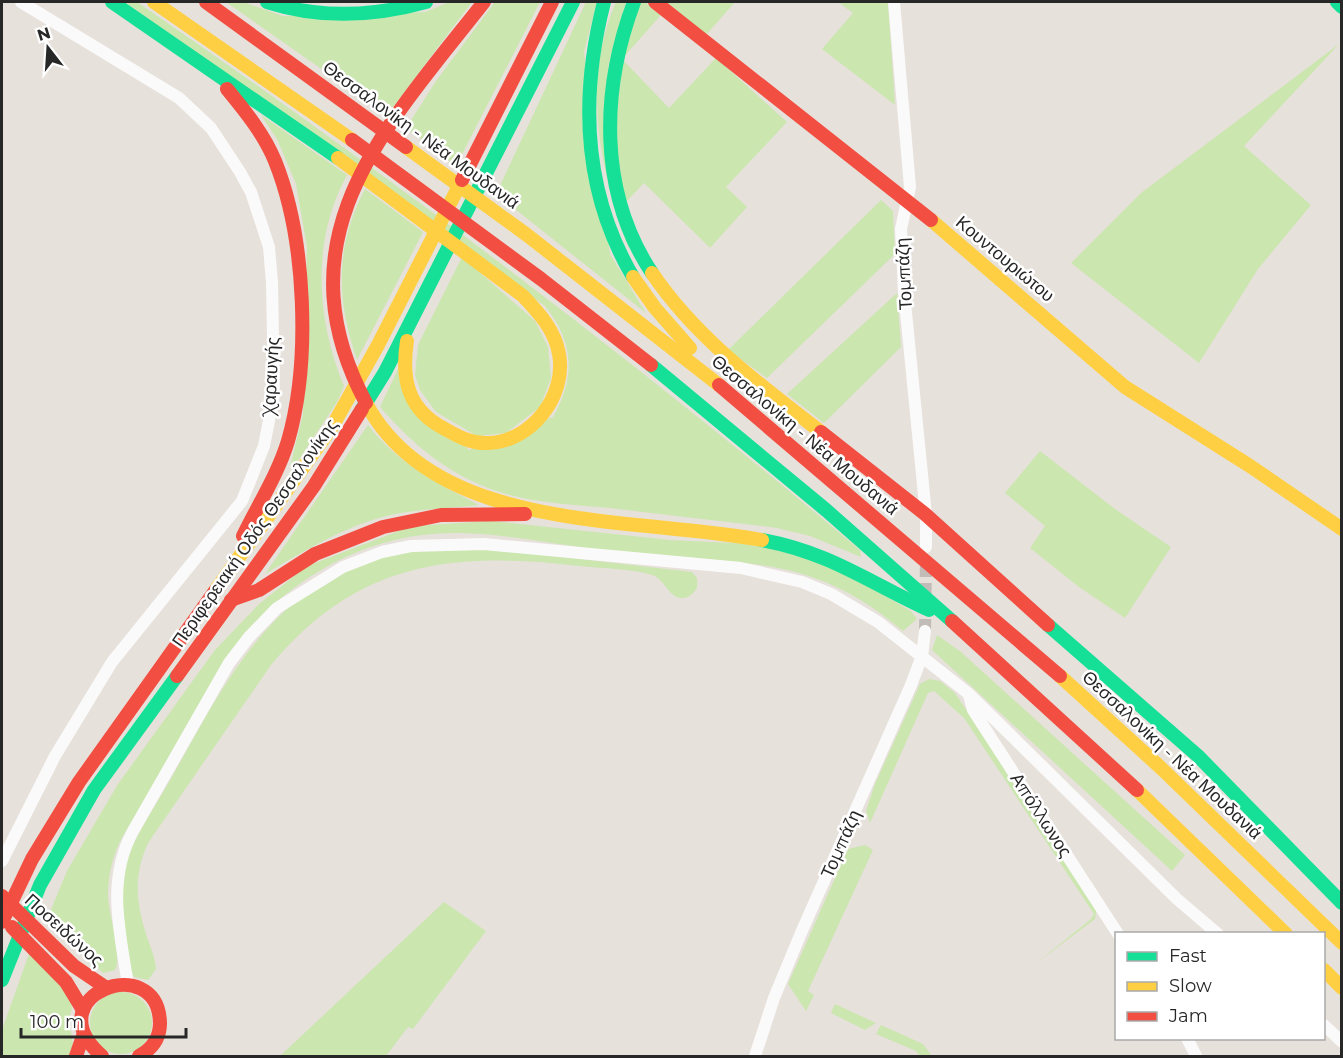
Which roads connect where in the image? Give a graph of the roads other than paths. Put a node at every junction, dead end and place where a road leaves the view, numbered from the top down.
1 (21, 2) edge
2 (112, 2) edge
3 (154, 2) edge
4 (206, 2) edge
5 (267, 2) edge
6 (426, 2) edge
7 (484, 2) edge
8 (552, 2) edge
9 (573, 2) edge
10 (604, 2) edge
11 (634, 2) edge
12 (655, 2) edge
13 (894, 2) edge
14 (1337, 2) edge
15 (1341, 7) edge
16 (212, 70) junction
17 (907, 203) junction
18 (411, 323) junction
19 (718, 384) junction
20 (541, 512) junction
21 (926, 515) junction
22 (1341, 529) edge
23 (926, 547) tunnel mouth
24 (225, 579) junction
25 (231, 600) junction
26 (946, 617) junction
27 (925, 631) tunnel mouth
28 (922, 656) junction
29 (969, 694) junction
30 (2, 861) edge
31 (2, 896) edge
32 (1341, 903) edge
33 (2, 916) edge
34 (2, 922) edge
35 (1117, 932) edge
36 (1217, 932) edge
37 (1285, 932) edge
38 (1341, 943) edge
39 (1325, 972) edge
40 (2, 980) edge
41 (128, 985) junction
42 (105, 987) junction
43 (1341, 988) edge
44 (83, 1010) junction
45 (1325, 1027) edge
46 (83, 1036) junction
47 (1188, 1040) edge
48 (1341, 1042) edge
49 (151, 1052) edge
50 (76, 1056) edge
51 (102, 1056) edge
52 (139, 1056) edge
53 (755, 1056) edge
54 (1196, 1056) edge

1 - 30 street, Χαραυγής
2 - 16 main road
3 - 26 main road
4 - 19 main road, Θεσσαλονίκη - Νέα Μουδανιά
5 - 6 main road
7 - 20 main road
8 - 24 main road, Περιφερειακή Οδός Θεσσαλονίκης
9 - 18 main road, Περιφερειακή Οδός Θεσσαλονίκης
10 - 19 main road
11 - 21 main road
12 - 17 main road, Κουντουριώτου
13 - 17 street, Τομπάζη
14 - 15 main road
16 - 18 main road
16 - 24 main road
17 - 21 street, Τομπάζη
17 - 22 main road, Κουντουριώτου
18 - 25 main road, Περιφερειακή Οδός Θεσσαλονίκης
19 - 38 main road, Θεσσαλονίκη - Νέα Μουδανιά
20 - 25 main road
20 - 26 main road
21 - 23 street, Τομπάζη
21 - 32 main road
24 - 34 main road, Περιφερειακή Οδός Θεσσαλονίκης
25 - 40 main road, Περιφερειακή Οδός Θεσσαλονίκης
26 - 37 main road
27 - 28 street, Τομπάζη
28 - 29 street
28 - 41 street
28 - 53 street, Τομπάζη
29 - 35 street, Απόλλωνος
29 - 36 street
31 - 42 main road, Ποσειδώνος
33 - 44 main road, Ποσειδώνος
39 - 43 main road
41 - 42 main road
41 - 49 main road
42 - 44 main road
44 - 46 main road
45 - 48 street
46 - 50 main road
46 - 51 main road
47 - 54 street
49 - 52 main road

